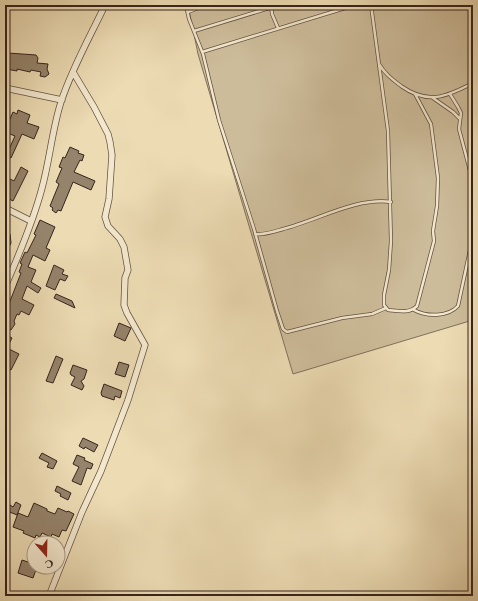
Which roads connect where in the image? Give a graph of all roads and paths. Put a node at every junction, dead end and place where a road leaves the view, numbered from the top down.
1 (105, 5) edge
2 (186, 5) edge
3 (206, 5) edge
4 (279, 5) edge
5 (355, 5) edge
6 (371, 5) edge
7 (272, 6) edge
8 (188, 12) junction
9 (278, 28) junction
10 (194, 31) junction
11 (202, 52) junction
12 (378, 62) junction
13 (74, 72) junction
14 (473, 83) edge
15 (5, 88) edge
16 (415, 94) junction
17 (450, 94) junction
18 (432, 98) junction
19 (62, 100) junction
20 (460, 119) junction
21 (473, 182) edge
22 (391, 202) junction
23 (5, 208) edge
24 (31, 221) junction
25 (255, 234) junction
26 (473, 236) edge
27 (5, 287) edge
28 (386, 308) junction
29 (414, 310) junction
30 (49, 596) edge

1 - 13 street
2 - 8 lane
3 - 8 lane
4 - 7 lane
5 - 9 lane
6 - 12 lane
7 - 9 lane
7 - 10 lane
8 - 10 lane
9 - 11 lane
10 - 11 lane
11 - 25 lane
12 - 16 lane
12 - 22 lane
13 - 19 street
13 - 30 street
14 - 17 lane
15 - 19 street
16 - 18 lane
16 - 29 lane
17 - 18 lane
17 - 20 lane
18 - 20 lane
19 - 24 street
20 - 21 lane
22 - 25 lane
22 - 28 lane
23 - 24 street
24 - 27 street
25 - 28 lane
26 - 29 lane
28 - 29 lane

